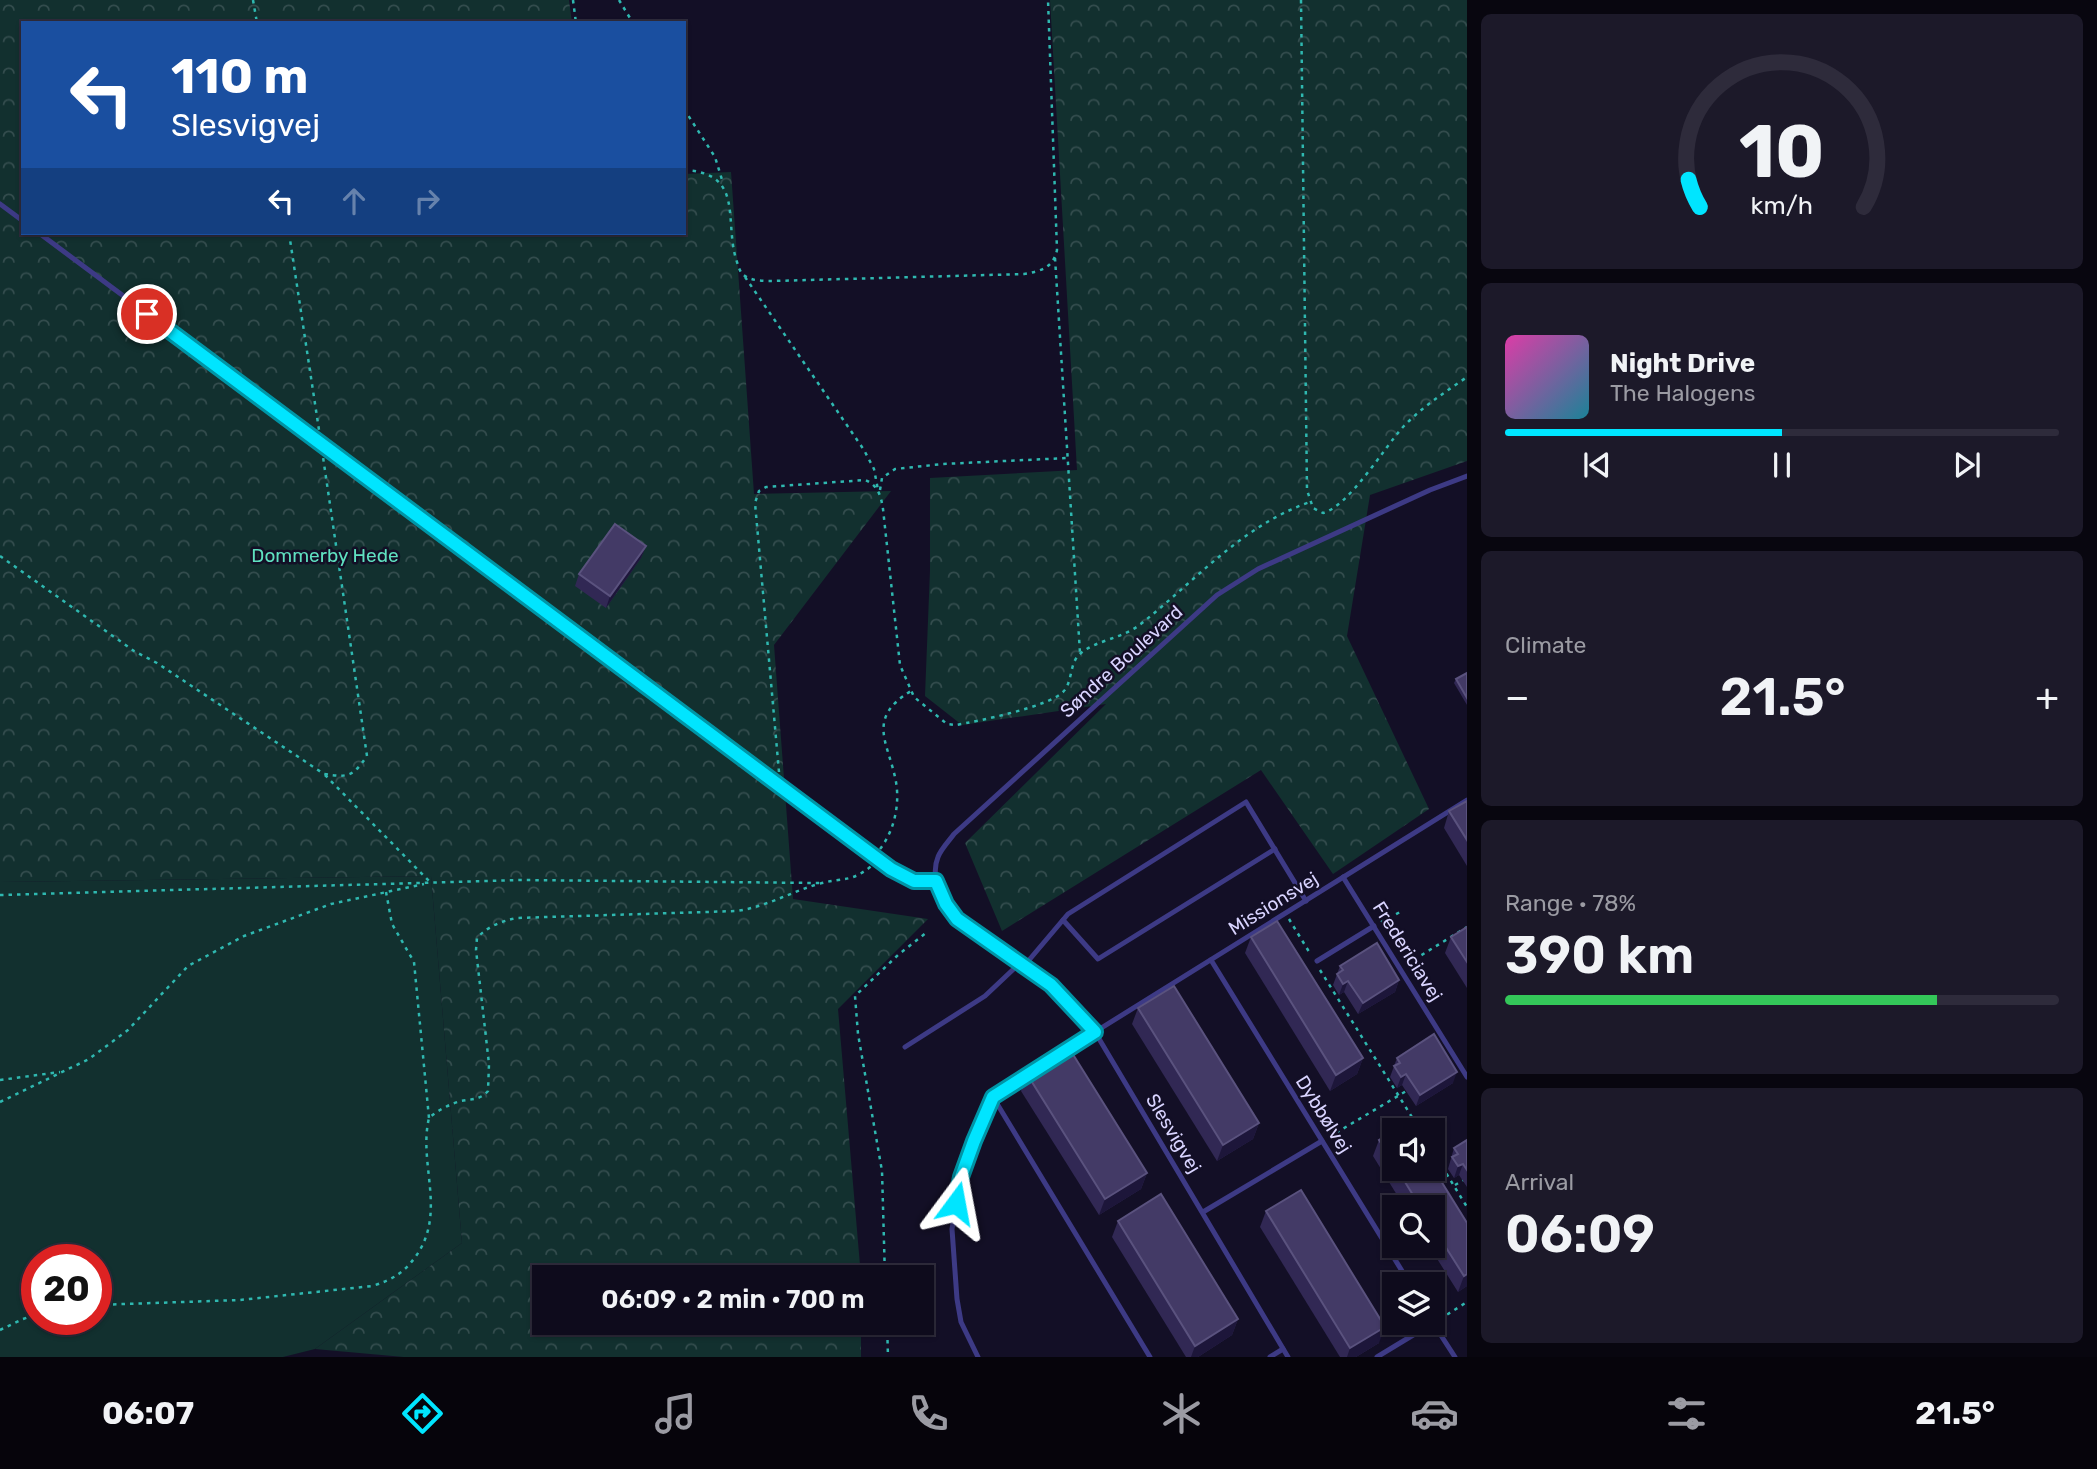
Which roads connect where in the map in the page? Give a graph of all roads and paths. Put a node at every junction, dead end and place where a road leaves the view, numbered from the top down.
1 (253, 0) edge
2 (573, 0) edge
3 (619, 0) edge
4 (1048, 0) edge
5 (1301, 0) edge
6 (257, 21) edge
7 (576, 21) edge
8 (632, 21) edge
9 (686, 112) edge
10 (686, 170) edge
11 (725, 191) junction
12 (0, 204) edge
13 (21, 220) edge
14 (41, 235) edge
15 (289, 235) edge
16 (1055, 258) junction
17 (743, 274) junction
18 (1467, 377) edge
19 (322, 444) junction
20 (1068, 458) junction
21 (1467, 476) edge
22 (879, 493) junction
23 (1310, 502) junction
24 (0, 556) edge
25 (1080, 653) junction
26 (911, 691) junction
27 (324, 774) junction
28 (780, 786) junction
29 (1467, 800) edge
30 (1275, 849) junction
31 (877, 858) junction
32 (1343, 877) junction
33 (936, 881) junction
34 (430, 883) junction
35 (822, 883) junction
36 (386, 892) junction
37 (0, 895) edge
38 (1306, 901) junction
39 (1402, 911) dead end
40 (1286, 914) junction
41 (1063, 920) junction
42 (1374, 926) junction
43 (927, 932) dead end
44 (1211, 960) junction
45 (1317, 961) dead end
46 (1022, 964) junction
47 (1095, 1032) junction
48 (905, 1047) dead end
49 (1061, 1054) edge
50 (1038, 1068) edge
51 (63, 1071) junction
52 (1467, 1077) edge
53 (0, 1080) edge
54 (1410, 1089) edge
55 (1399, 1096) junction
56 (993, 1097) junction
57 (0, 1102) edge
58 (429, 1118) junction
59 (1413, 1118) edge
60 (1322, 1141) junction
61 (1445, 1171) edge
62 (1467, 1178) edge
63 (1454, 1186) junction
64 (1467, 1207) edge
65 (1203, 1212) junction
66 (885, 1265) edge
67 (1403, 1272) edge
68 (1467, 1302) edge
69 (112, 1304) edge
70 (1445, 1316) edge
71 (21, 1320) edge
72 (0, 1331) edge
73 (887, 1335) edge
74 (1413, 1335) edge
75 (1441, 1335) edge
76 (1283, 1349) junction
77 (888, 1357) edge
78 (978, 1357) edge
79 (1150, 1357) edge
80 (1270, 1357) edge
81 (1288, 1357) edge
82 (1377, 1357) edge
83 (1455, 1357) edge

1 - 6 path
2 - 7 path
3 - 8 path
4 - 16 path
5 - 23 path
9 - 11 path
10 - 11 path
11 - 17 path
12 - 13 lane
14 - 19 lane
15 - 19 path
16 - 17 path
16 - 20 path
17 - 22 path
18 - 23 path
19 - 27 path
19 - 28 lane
20 - 22 path
20 - 25 path
21 - 33 lane, Søndre Boulevard
22 - 26 path
22 - 28 path
23 - 25 path
24 - 27 path
25 - 26 path
26 - 31 path
27 - 34 path
28 - 31 lane
29 - 32 lane, Missionsvej
30 - 38 lane
30 - 41 lane
30 - 41 lane
31 - 33 lane
31 - 35 path
32 - 38 lane, Missionsvej
32 - 42 lane, Fredericiavej
33 - 46 lane, Slesvigvej
34 - 35 path
34 - 36 path
34 - 37 path
35 - 58 path
36 - 51 path
36 - 58 path
38 - 40 lane, Missionsvej
39 - 42 path
40 - 44 lane, Missionsvej
40 - 55 path
41 - 46 lane
42 - 45 lane
42 - 52 lane, Fredericiavej
43 - 66 path
44 - 47 lane, Missionsvej
44 - 60 lane, Dybbølvej
46 - 47 lane, Slesvigvej
46 - 48 lane
47 - 49 lane, Missionsvej
47 - 65 lane, Slesvigvej
50 - 56 lane
51 - 53 path
51 - 57 path
54 - 55 path
55 - 59 path
55 - 60 path
56 - 78 lane
56 - 79 lane
58 - 69 path
60 - 65 lane
60 - 67 lane, Dybbølvej
61 - 63 path
62 - 63 path
63 - 64 path
65 - 76 lane, Slesvigvej
68 - 70 path
71 - 72 path
73 - 77 path
74 - 82 lane
75 - 83 lane
76 - 80 lane
76 - 81 lane, Slesvigvej

